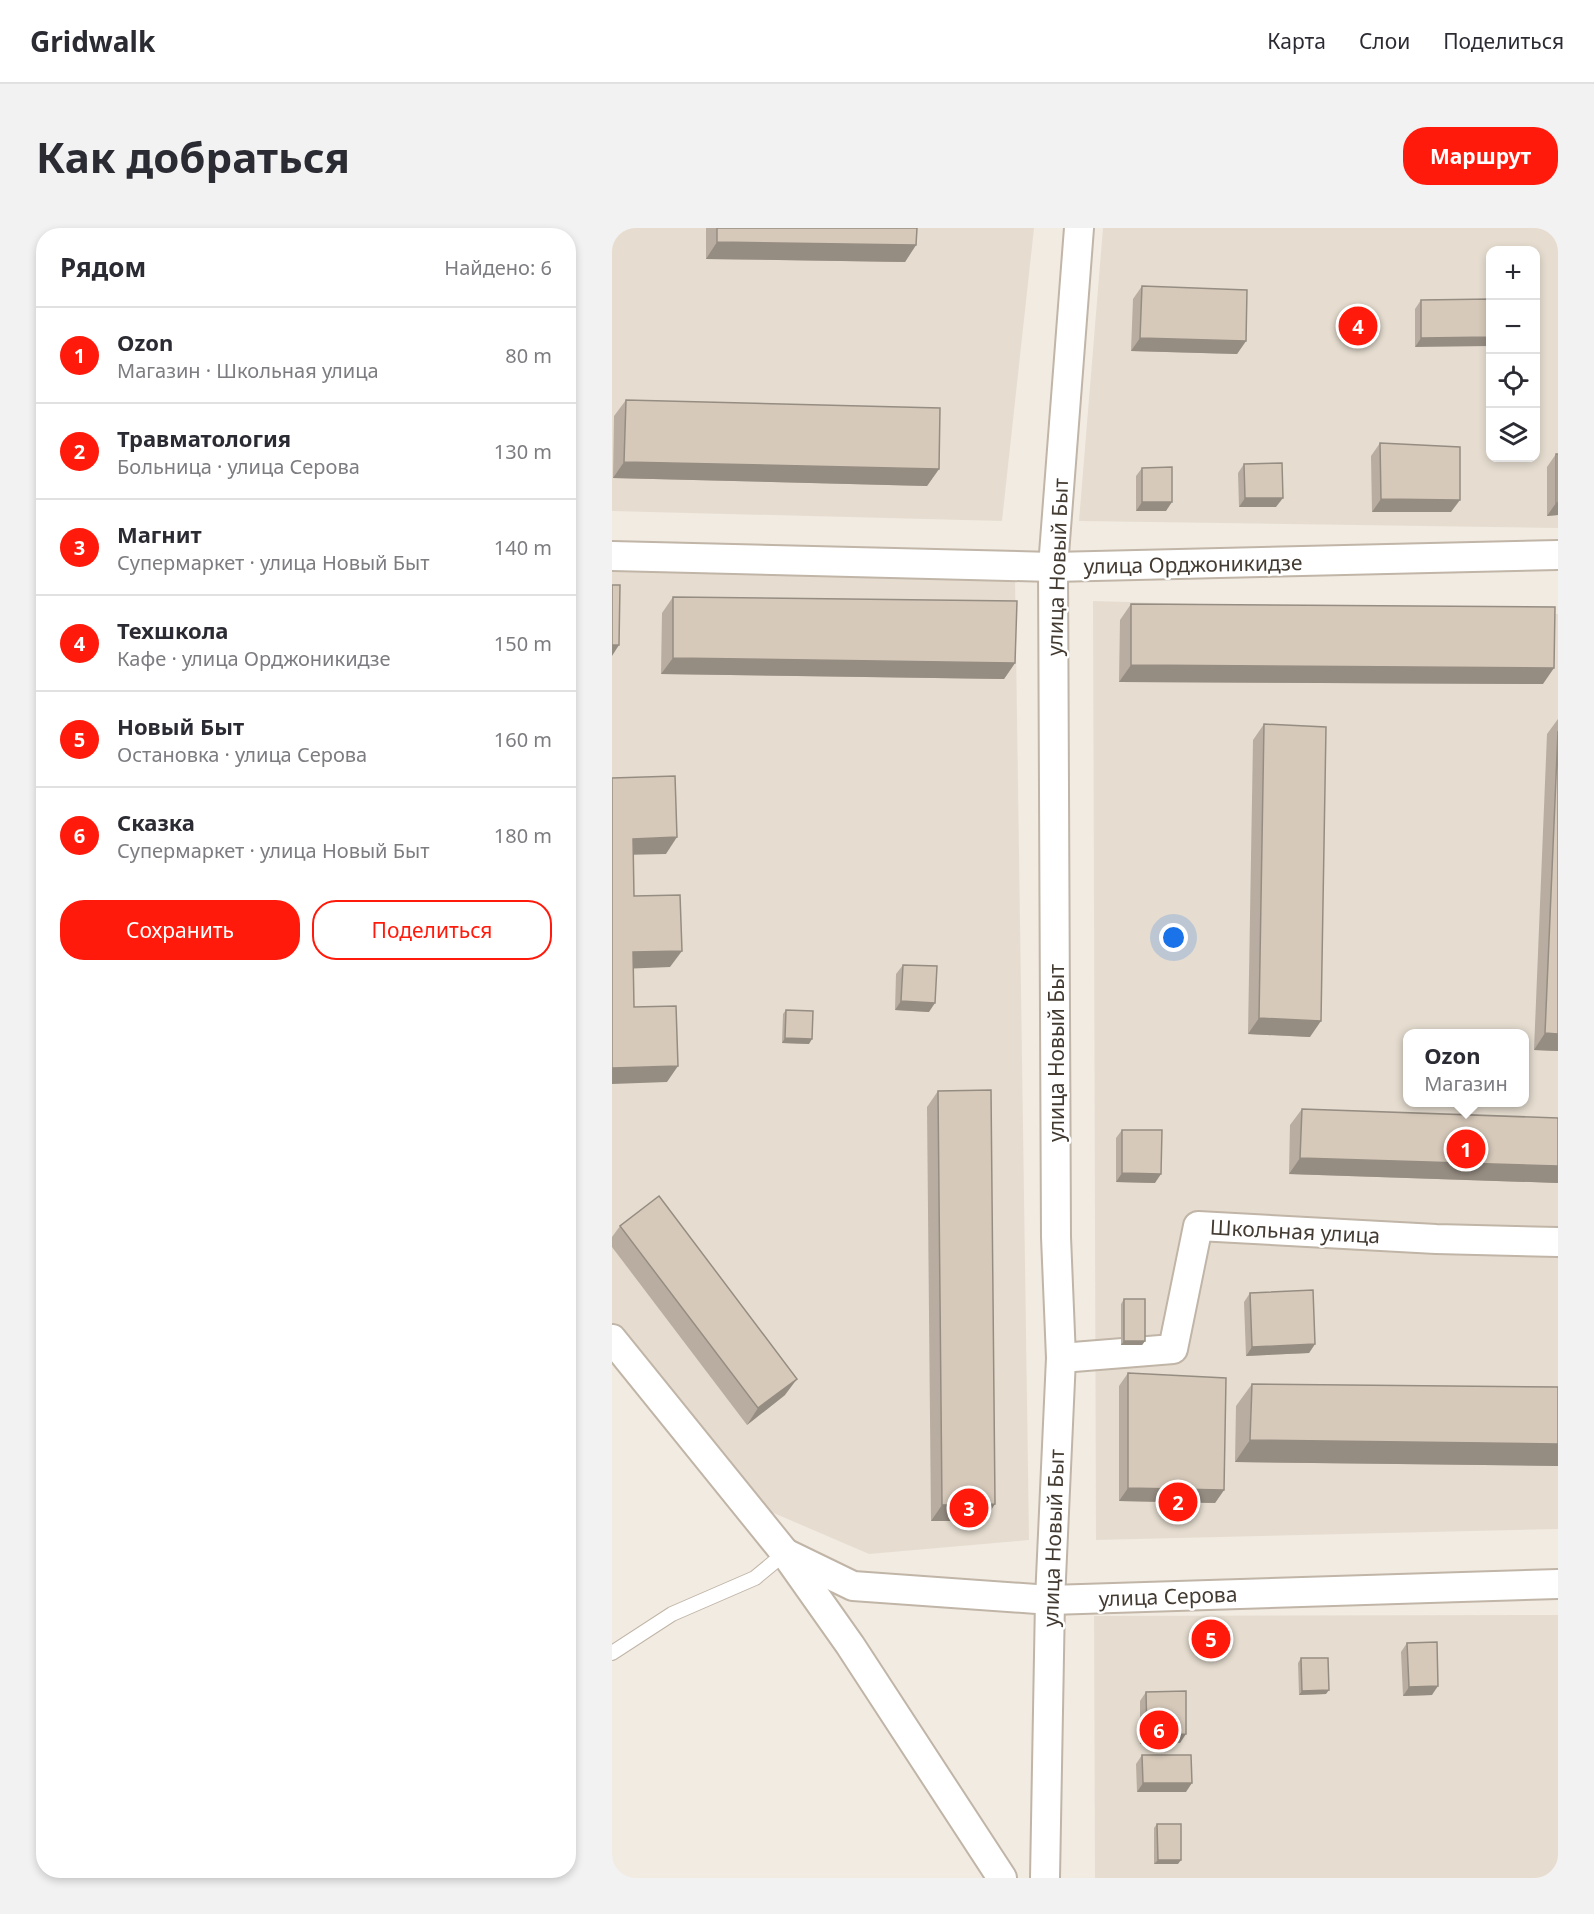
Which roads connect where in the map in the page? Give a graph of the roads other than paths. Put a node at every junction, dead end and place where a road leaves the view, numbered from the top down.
1 (1079, 228) edge
2 (612, 555) edge
3 (1558, 555) edge
4 (1053, 567) junction
5 (1558, 1242) edge
6 (612, 1339) edge
7 (1061, 1358) junction
8 (785, 1553) junction
9 (1558, 1584) edge
10 (1050, 1600) junction
11 (612, 1653) edge
12 (1002, 1878) edge
13 (1045, 1878) edge

1 - 4 street, улица Новый Быт
2 - 4 street, улица Орджоникидзе
3 - 4 street, улица Орджоникидзе
4 - 7 street, улица Новый Быт
5 - 7 street, Школьная улица
6 - 8 street
7 - 10 street, улица Новый Быт
8 - 10 street, улица Серова
8 - 11 lane
8 - 12 street
9 - 10 street, улица Серова
10 - 13 street, улица Новый Быт

